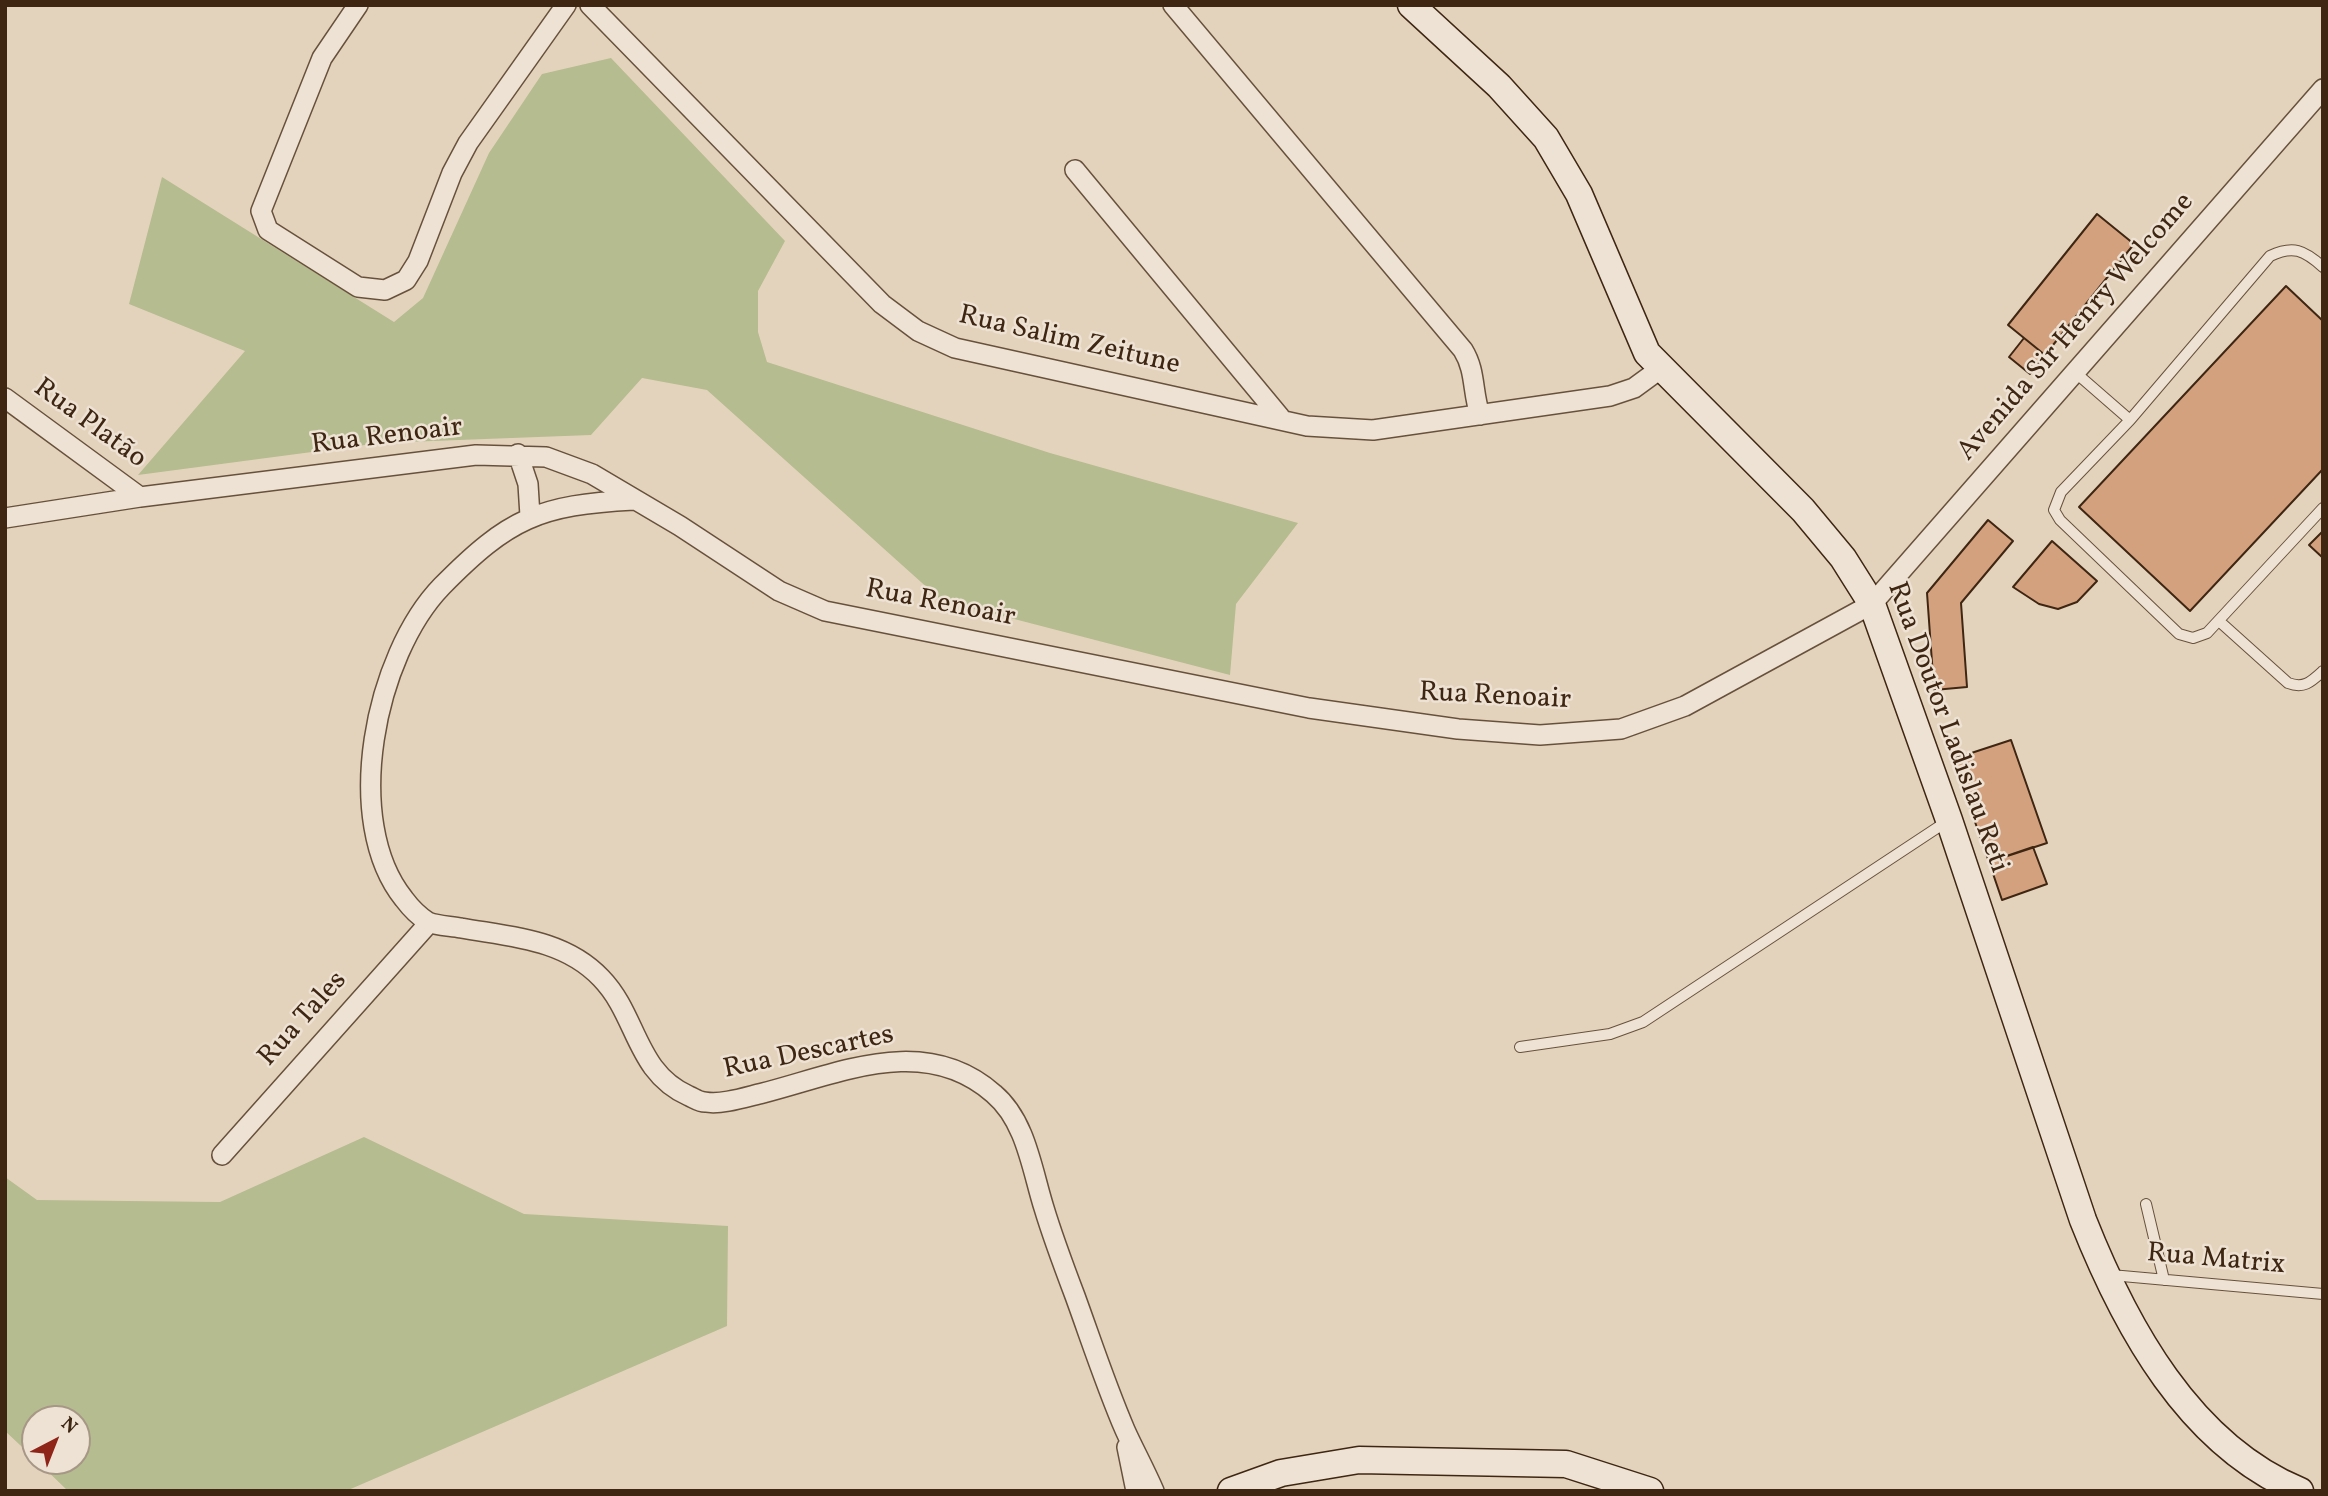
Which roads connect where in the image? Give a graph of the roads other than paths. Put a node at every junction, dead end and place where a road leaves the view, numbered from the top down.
1 (358, 5) edge
2 (566, 5) edge
3 (590, 5) edge
4 (1172, 5) edge
5 (1411, 5) edge
6 (2323, 89) edge
7 (1075, 170) dead end
8 (2323, 267) edge
9 (1660, 369) junction
10 (2076, 373) junction
11 (5, 398) edge
12 (1480, 415) junction
13 (1280, 417) junction
14 (2130, 420) junction
15 (518, 454) junction
16 (140, 497) junction
17 (634, 500) junction
18 (2323, 508) edge
19 (530, 516) junction
20 (5, 518) edge
21 (1872, 604) junction
22 (2219, 621) junction
23 (2323, 671) edge
24 (1949, 820) junction
25 (429, 923) junction
26 (1520, 1047) dead end
27 (222, 1155) dead end
28 (2146, 1204) dead end
29 (2105, 1274) junction
30 (2164, 1280) junction
31 (2323, 1294) edge
32 (1125, 1429) junction
33 (1136, 1491) edge
34 (1154, 1491) edge
35 (1231, 1491) edge
36 (1650, 1491) edge
37 (2300, 1491) edge

1 - 2 street
3 - 13 street, Rua Salim Zeitune
4 - 12 street
5 - 9 street, Rua Doutor Ladislau Reti
6 - 10 street, Avenida Sir Henry Welcome
7 - 13 street
8 - 14 lane
9 - 12 street, Rua Salim Zeitune
9 - 21 street, Rua Doutor Ladislau Reti
10 - 14 lane
10 - 21 street, Avenida Sir Henry Welcome
11 - 16 street, Rua Platão
12 - 13 street, Rua Salim Zeitune
14 - 22 lane
15 - 16 street, Rua Renoair
15 - 17 street, Rua Renoair
15 - 19 street
16 - 20 street, Rua Renoair
17 - 19 street
17 - 21 street, Rua Renoair
18 - 22 lane
19 - 25 street
21 - 24 street, Rua Doutor Ladislau Reti
22 - 23 lane
24 - 26 lane
24 - 29 street, Rua Doutor Ladislau Reti
25 - 27 street, Rua Tales
25 - 32 street, Rua Descartes
28 - 30 lane
29 - 30 lane, Rua Matrix
29 - 37 street, Rua Doutor Ladislau Reti
30 - 31 lane, Rua Matrix
32 - 33 street, Rua Descartes
32 - 34 street, Rua Descartes
35 - 36 street

